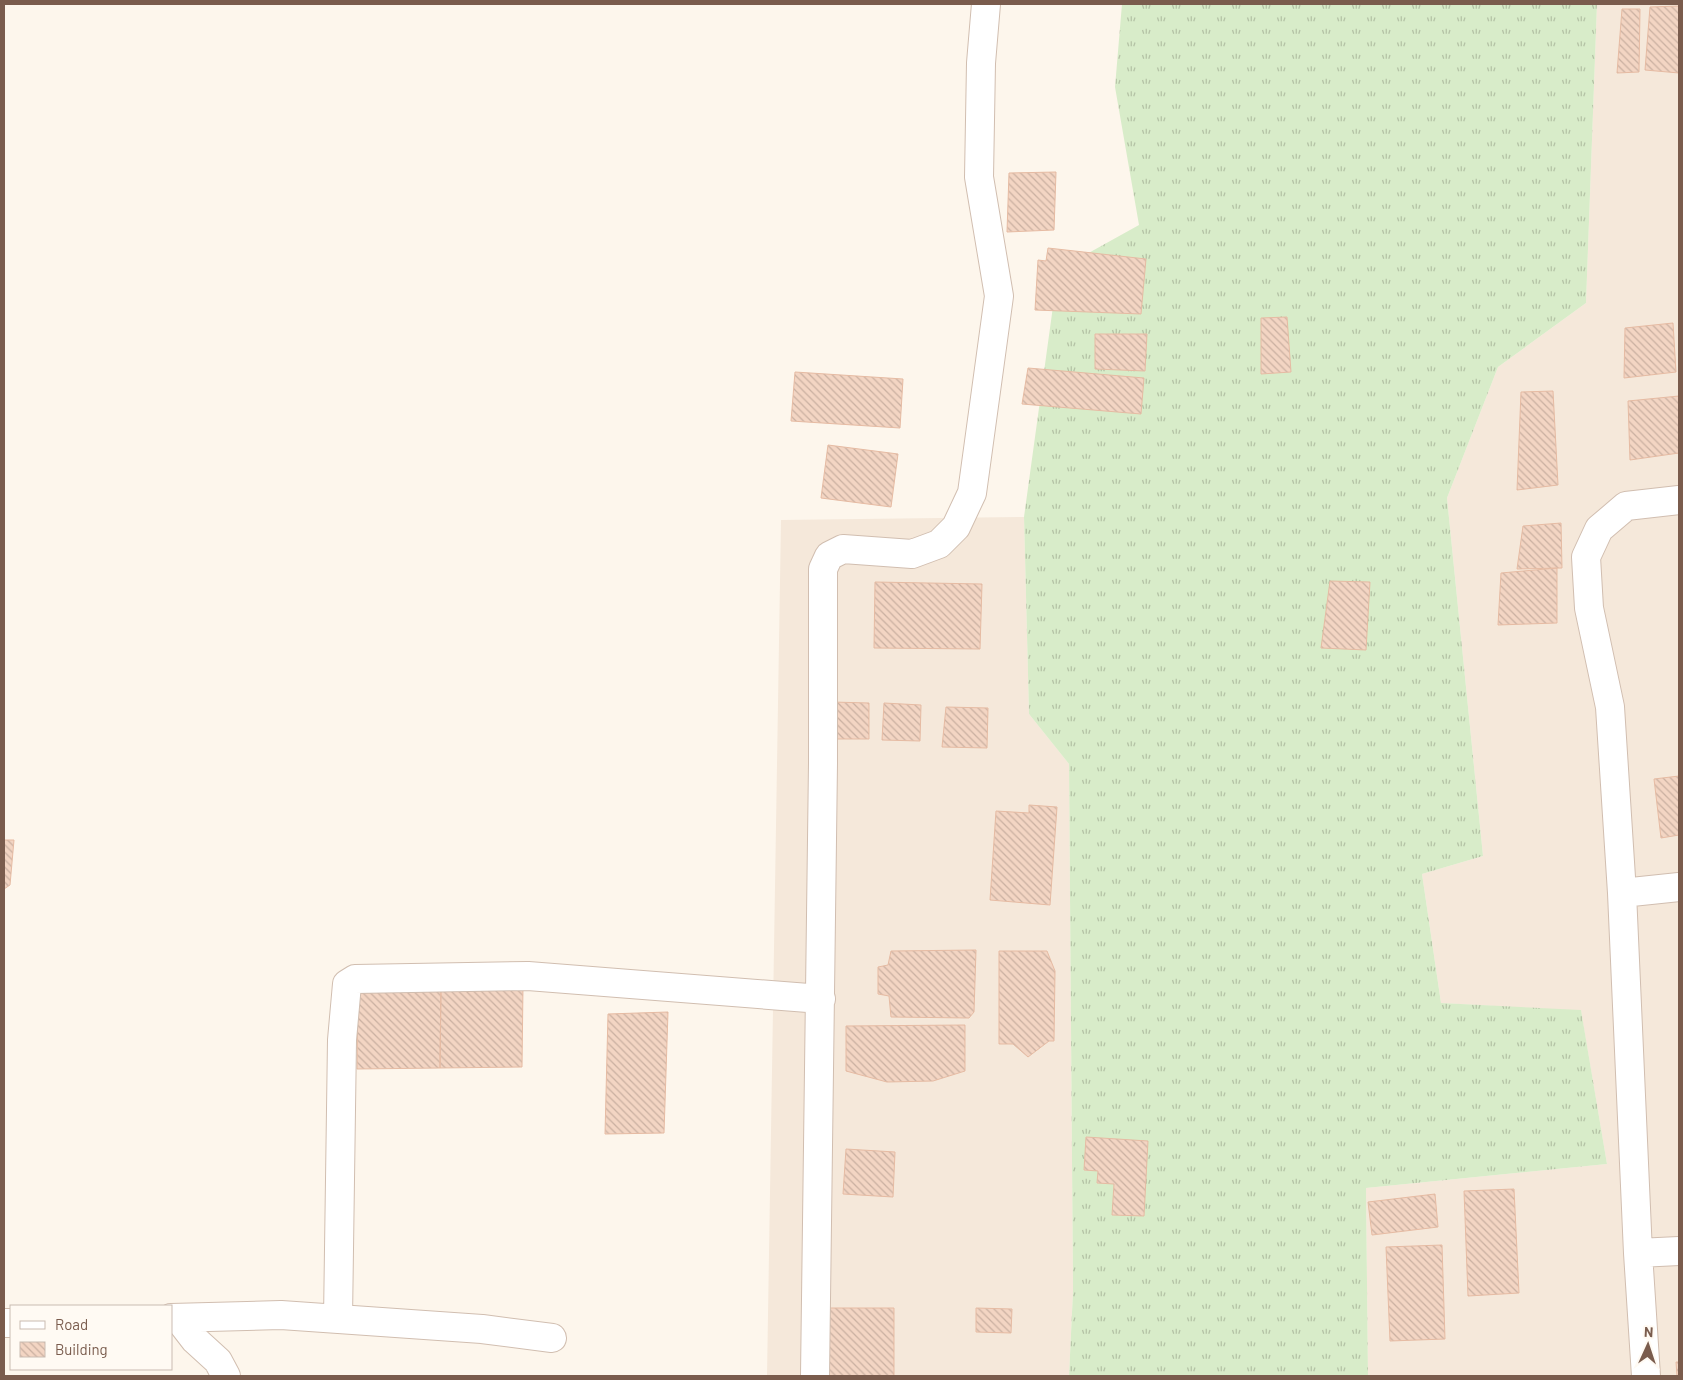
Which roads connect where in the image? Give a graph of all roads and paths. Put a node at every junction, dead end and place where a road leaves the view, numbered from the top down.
1 (986, 4) edge
2 (1679, 500) edge
3 (1679, 887) edge
4 (1622, 893) junction
5 (821, 999) junction
6 (1679, 1250) edge
7 (1638, 1254) junction
8 (174, 1318) edge
9 (338, 1319) junction
10 (552, 1338) dead end
11 (226, 1376) edge
12 (816, 1376) edge
13 (1646, 1376) edge

1 - 5 street
2 - 4 street
3 - 4 street
4 - 7 street
5 - 9 street
5 - 12 street
6 - 7 street
7 - 13 street
8 - 9 street
8 - 11 street
9 - 10 street

